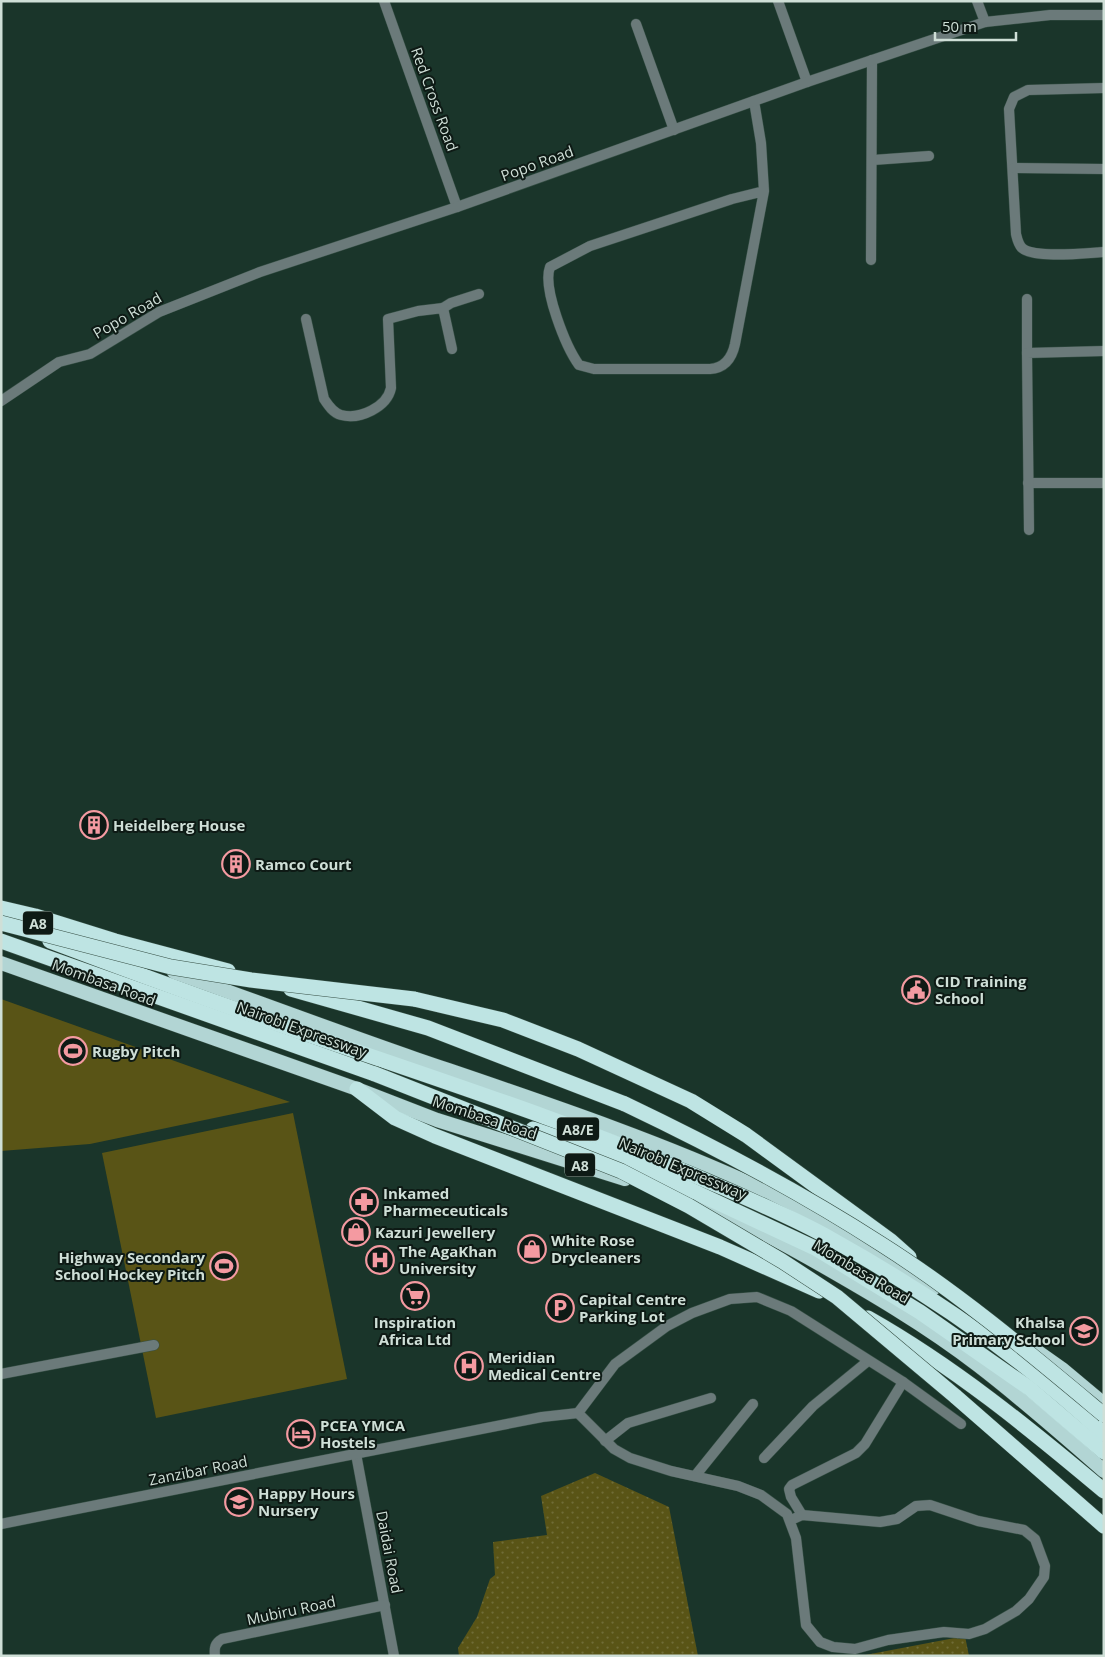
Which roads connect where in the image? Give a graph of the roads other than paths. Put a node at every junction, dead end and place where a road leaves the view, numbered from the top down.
1 (384, 1) edge
2 (778, 1) edge
3 (977, 1) edge
4 (1104, 15) edge
5 (984, 22) junction
6 (636, 24) dead end
7 (872, 60) junction
8 (807, 82) junction
9 (1104, 88) edge
10 (754, 101) junction
11 (674, 130) junction
12 (930, 156) dead end
13 (873, 160) junction
14 (1014, 168) junction
15 (1104, 169) edge
16 (764, 191) junction
17 (457, 207) junction
18 (1104, 252) edge
19 (871, 260) dead end
20 (479, 294) dead end
21 (1027, 299) dead end
22 (444, 308) junction
23 (306, 319) dead end
24 (452, 349) dead end
25 (1104, 351) edge
26 (1027, 352) junction
27 (1, 401) edge
28 (1028, 483) junction
29 (1102, 483) dead end
30 (1028, 530) dead end
31 (1, 909) edge
32 (1, 923) edge
33 (1, 941) edge
34 (1, 963) edge
35 (375, 1074) junction
36 (357, 1089) junction
37 (953, 1300) junction
38 (154, 1345) dead end
39 (868, 1361) junction
40 (1, 1374) edge
41 (903, 1382) junction
42 (711, 1398) dead end
43 (753, 1404) dead end
44 (1104, 1404) edge
45 (578, 1413) junction
46 (1104, 1414) edge
47 (960, 1424) dead end
48 (1104, 1434) edge
49 (605, 1441) junction
50 (1104, 1452) edge
51 (356, 1454) junction
52 (764, 1458) dead end
53 (1104, 1471) edge
54 (695, 1476) junction
55 (1104, 1491) edge
56 (802, 1515) junction
57 (791, 1520) junction
58 (1, 1524) edge
59 (1104, 1526) edge
60 (385, 1605) junction
61 (215, 1656) edge
62 (394, 1656) edge

1 - 17 street, Red Cross Road
2 - 8 street
3 - 5 street
4 - 5 street, Popo Road
5 - 7 street, Popo Road
6 - 11 street
7 - 8 street, Popo Road
7 - 13 street
8 - 10 street, Popo Road
9 - 14 street
10 - 11 street, Popo Road
10 - 16 street
11 - 17 street, Popo Road
12 - 13 street
13 - 19 street
14 - 15 street
14 - 18 street
16 - 16 street
17 - 27 street, Popo Road
20 - 22 street
21 - 26 street
22 - 23 street
22 - 24 street
25 - 26 street
26 - 28 street
28 - 29 street
28 - 30 street
31 - 37 highway, Mombasa Road / A8
31 - 46 highway, bridge
32 - 37 highway, bridge
32 - 48 highway, Nairobi Expressway / A8/E, bridge
33 - 35 highway, Nairobi Expressway / A8/E
34 - 36 highway, Mombasa Road / A8
35 - 50 highway, Nairobi Expressway / A8/E, bridge
35 - 59 highway, bridge
36 - 53 highway, Mombasa Road / A8
36 - 55 highway
37 - 44 highway, Mombasa Road / A8
38 - 40 street
39 - 41 street
39 - 45 street
39 - 52 street
41 - 47 street
41 - 56 street
42 - 49 street
43 - 54 street
45 - 49 street
45 - 51 street, Zanzibar Road
49 - 54 street
51 - 58 street, Zanzibar Road
51 - 60 street, Daidai Road
54 - 57 street
56 - 57 street
56 - 57 street
60 - 61 street, Mubiru Road
60 - 62 street, Daidai Road

